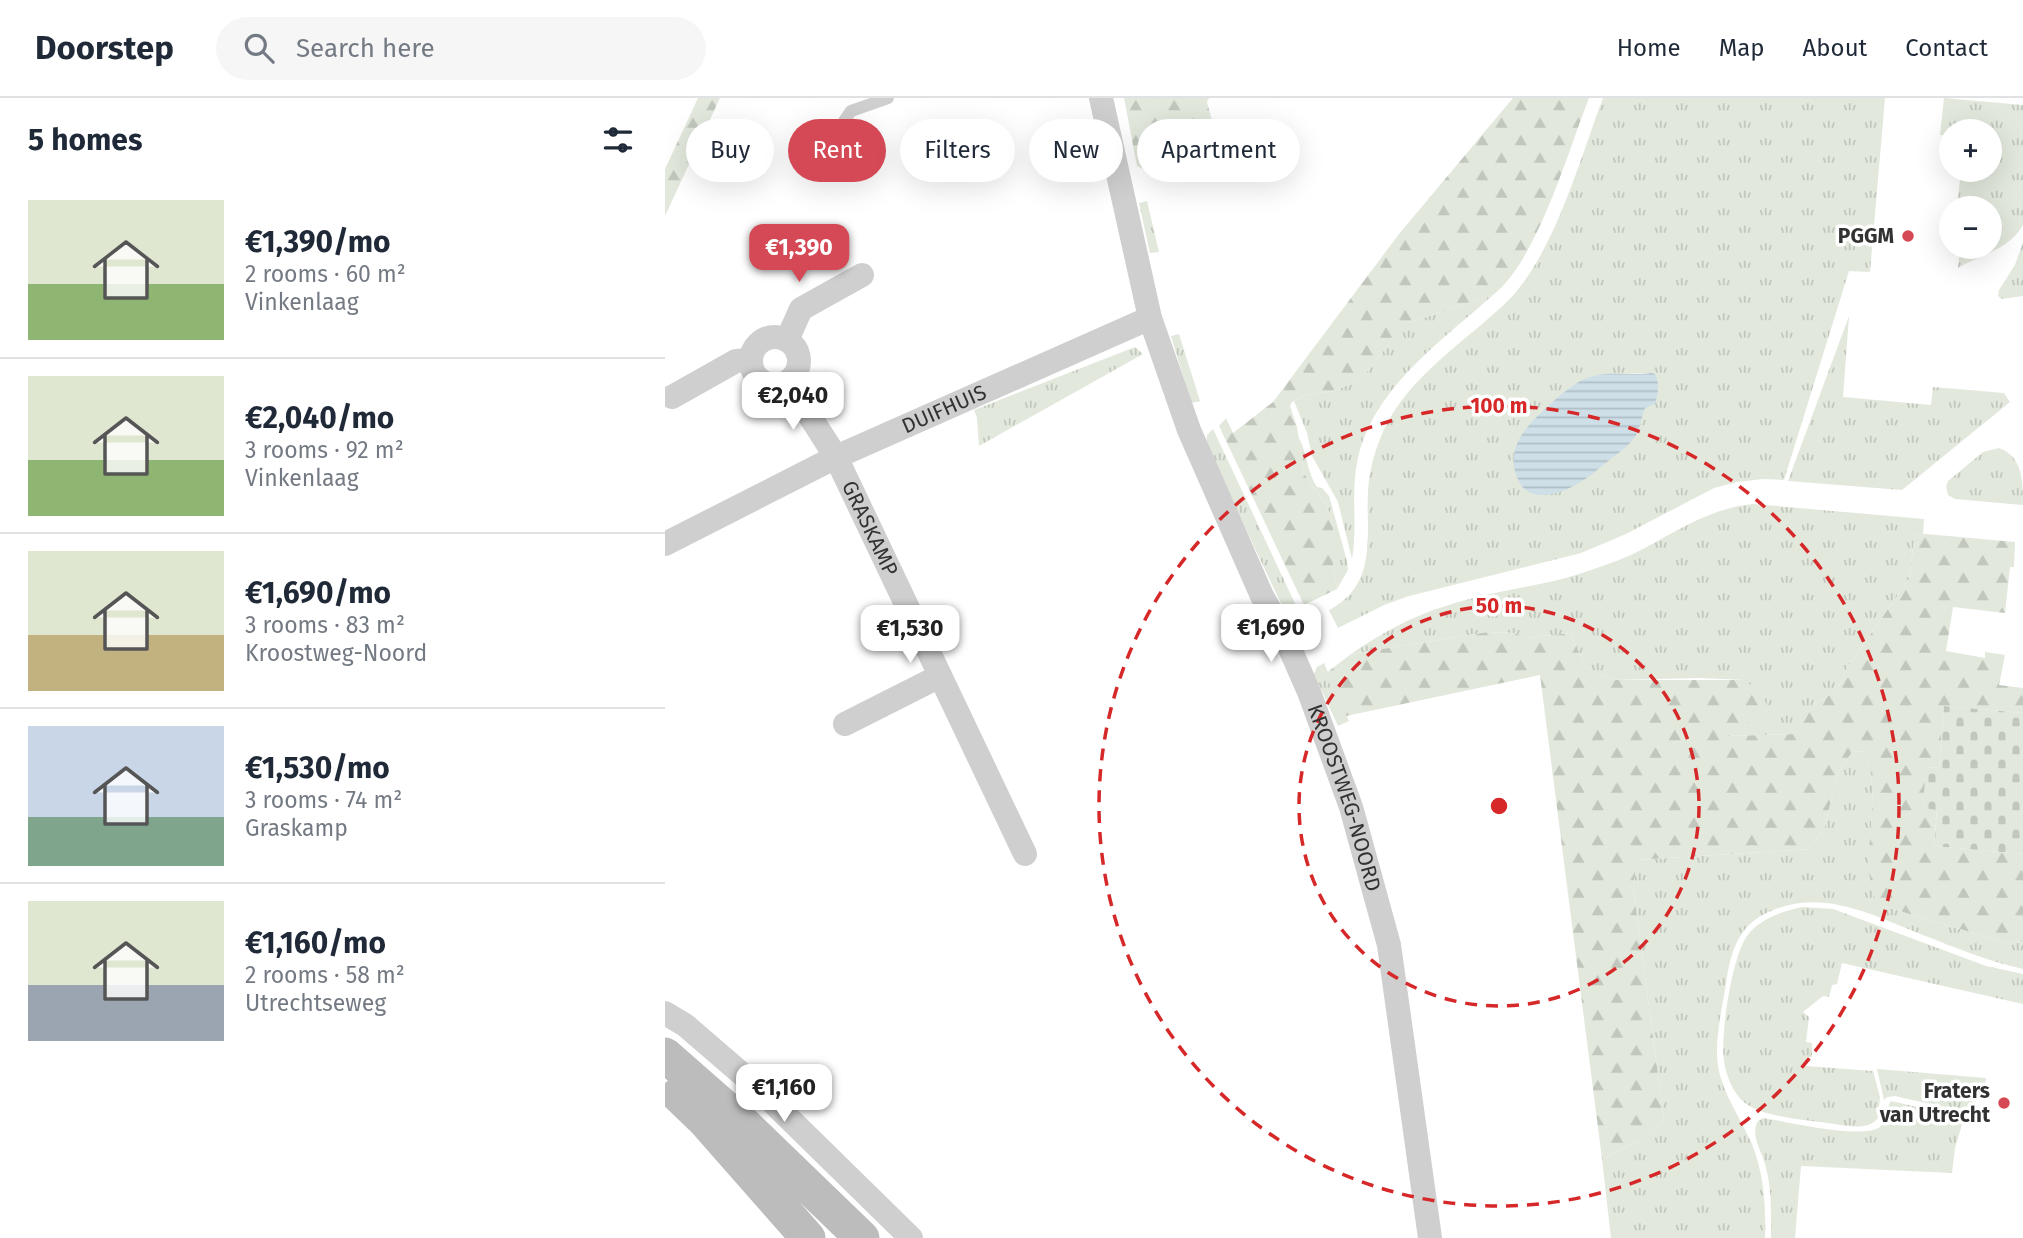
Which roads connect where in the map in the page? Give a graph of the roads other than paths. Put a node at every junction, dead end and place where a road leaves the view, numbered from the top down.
1 (888, 98) edge
2 (1101, 98) edge
3 (846, 119) edge
4 (862, 275) dead end
5 (1150, 318) junction
6 (787, 340) junction
7 (750, 360) junction
8 (788, 382) junction
9 (673, 397) dead end
10 (836, 457) junction
11 (665, 544) edge
12 (940, 676) junction
13 (845, 724) dead end
14 (1025, 854) dead end
15 (665, 1013) edge
16 (665, 1055) edge
17 (665, 1084) edge
18 (808, 1238) edge
19 (862, 1238) edge
20 (911, 1238) edge
21 (1430, 1238) edge

1 - 3 lane
2 - 5 street, KROOSTWEG-NOORD
4 - 6 street
5 - 10 street, DUIFHUIS
5 - 21 street, KROOSTWEG-NOORD
6 - 7 street
6 - 8 street
7 - 8 street
7 - 9 street
8 - 10 street, GRASKAMP
10 - 11 street, DUIFHUIS
10 - 12 street, GRASKAMP
12 - 13 street
12 - 14 street, GRASKAMP
15 - 20 street
16 - 19 main road
17 - 18 main road

